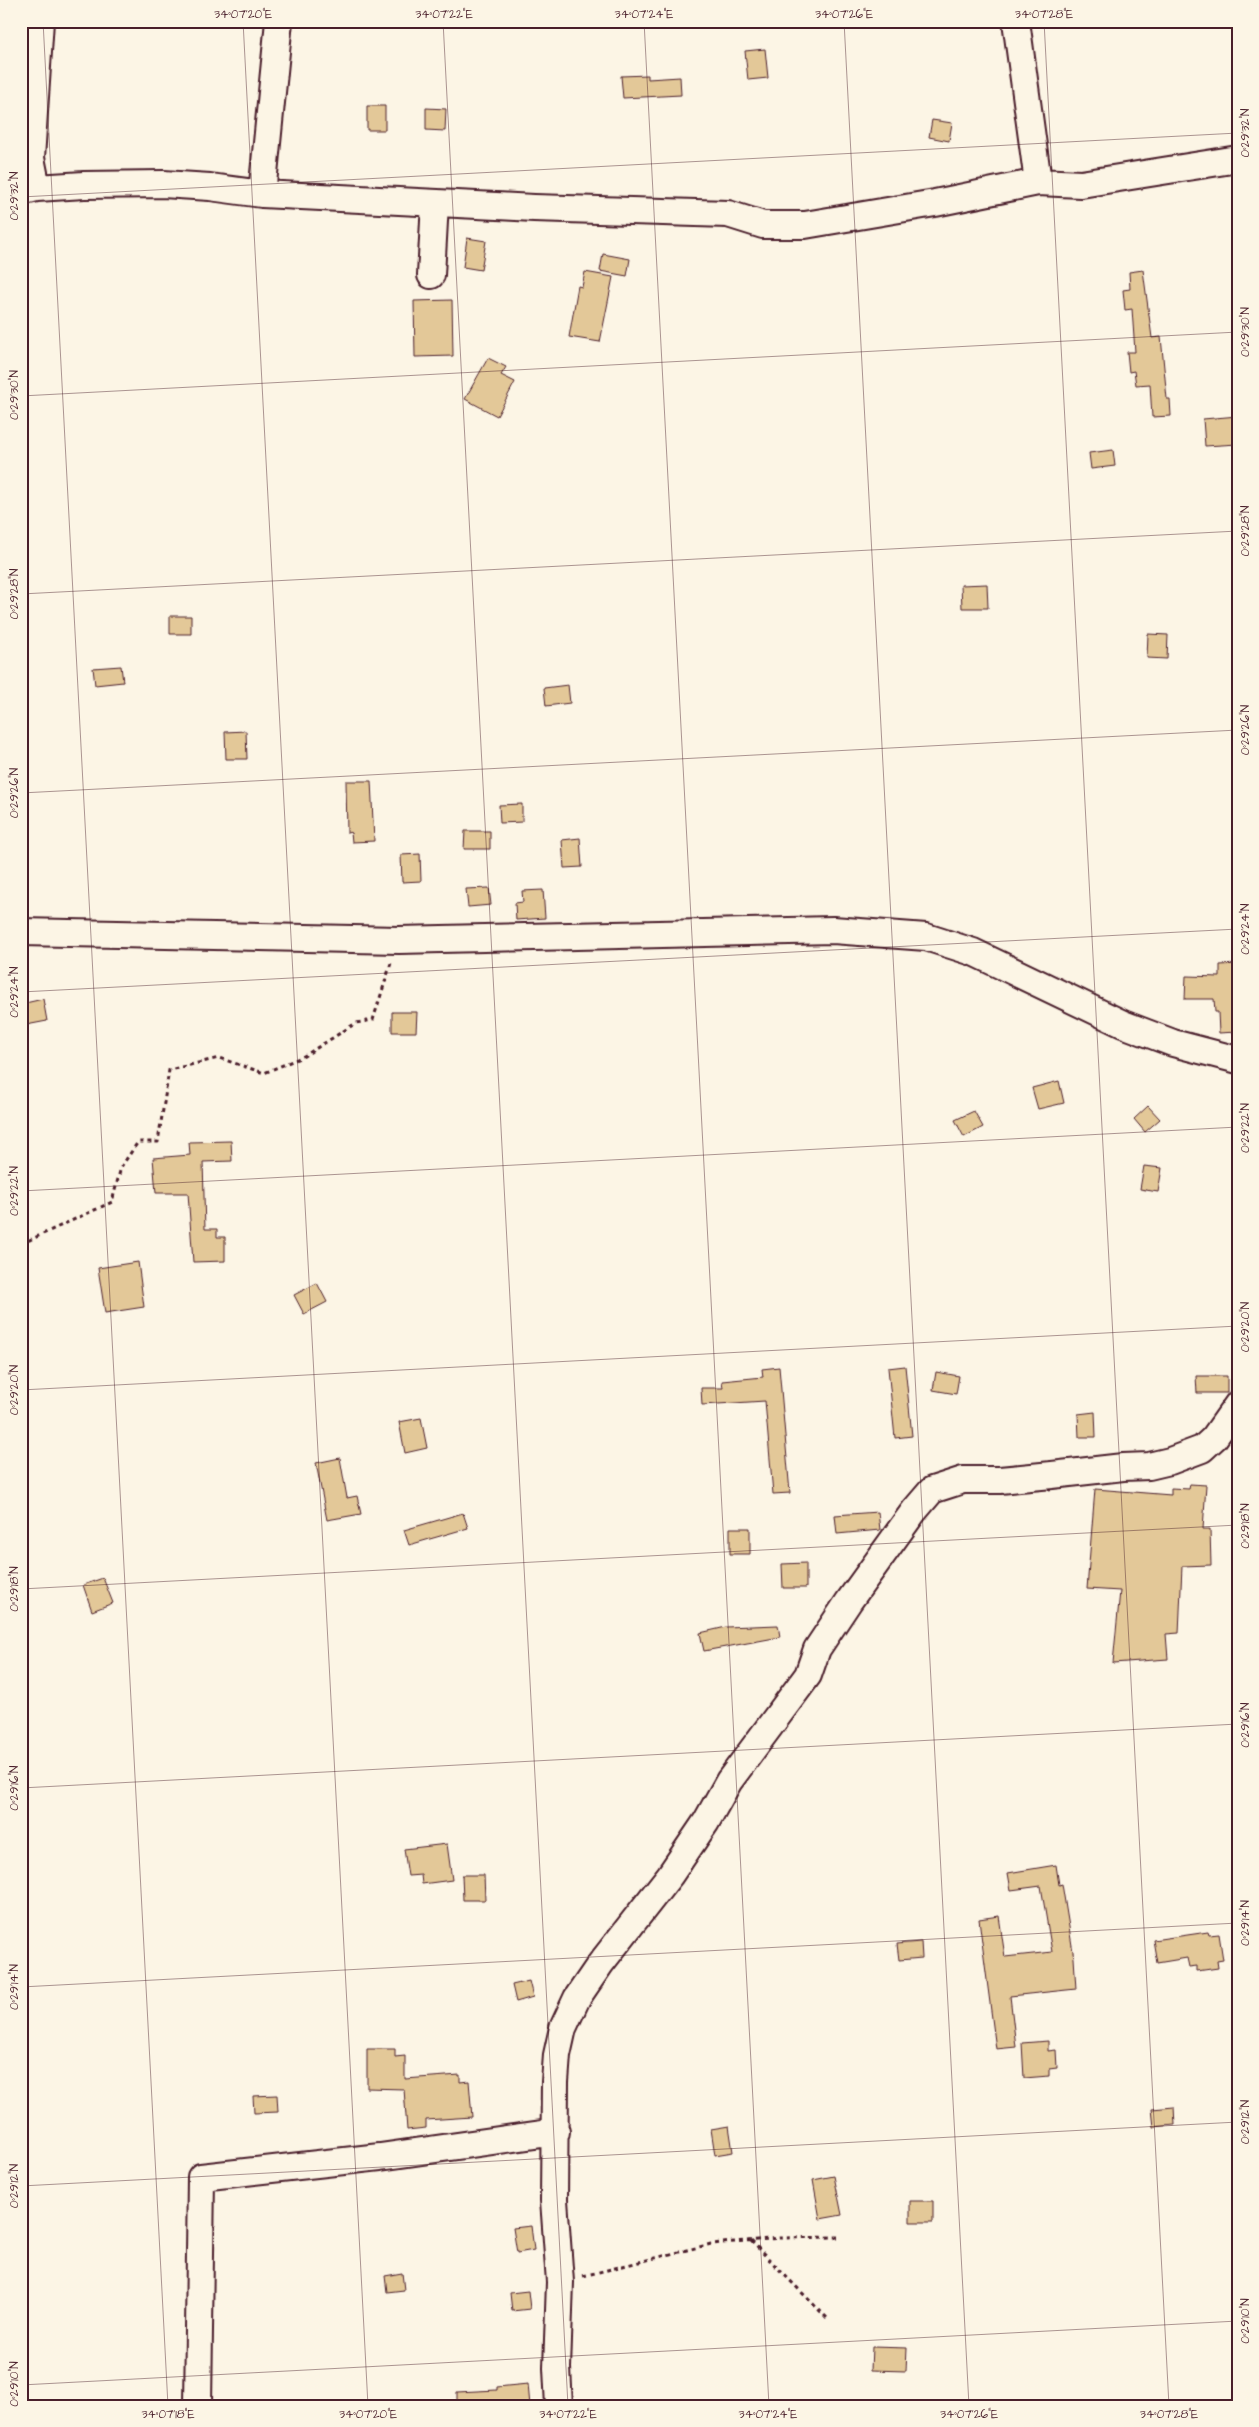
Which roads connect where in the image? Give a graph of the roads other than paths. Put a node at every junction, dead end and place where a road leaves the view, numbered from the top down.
1 (40, 21) edge
2 (278, 21) edge
3 (1016, 21) edge
4 (1238, 159) edge
5 (1038, 182) junction
6 (29, 190) edge
7 (262, 194) junction
8 (435, 203) junction
9 (431, 275) dead end
10 (21, 932) edge
11 (1238, 1060) edge
12 (1238, 1404) edge
13 (556, 2132) junction
14 (198, 2406) edge
15 (559, 2406) edge

1 - 6 street
2 - 7 street
3 - 5 street
4 - 5 street
5 - 8 street
6 - 7 street
7 - 8 street
8 - 9 street
10 - 11 street
12 - 13 street
13 - 14 street
13 - 15 street

